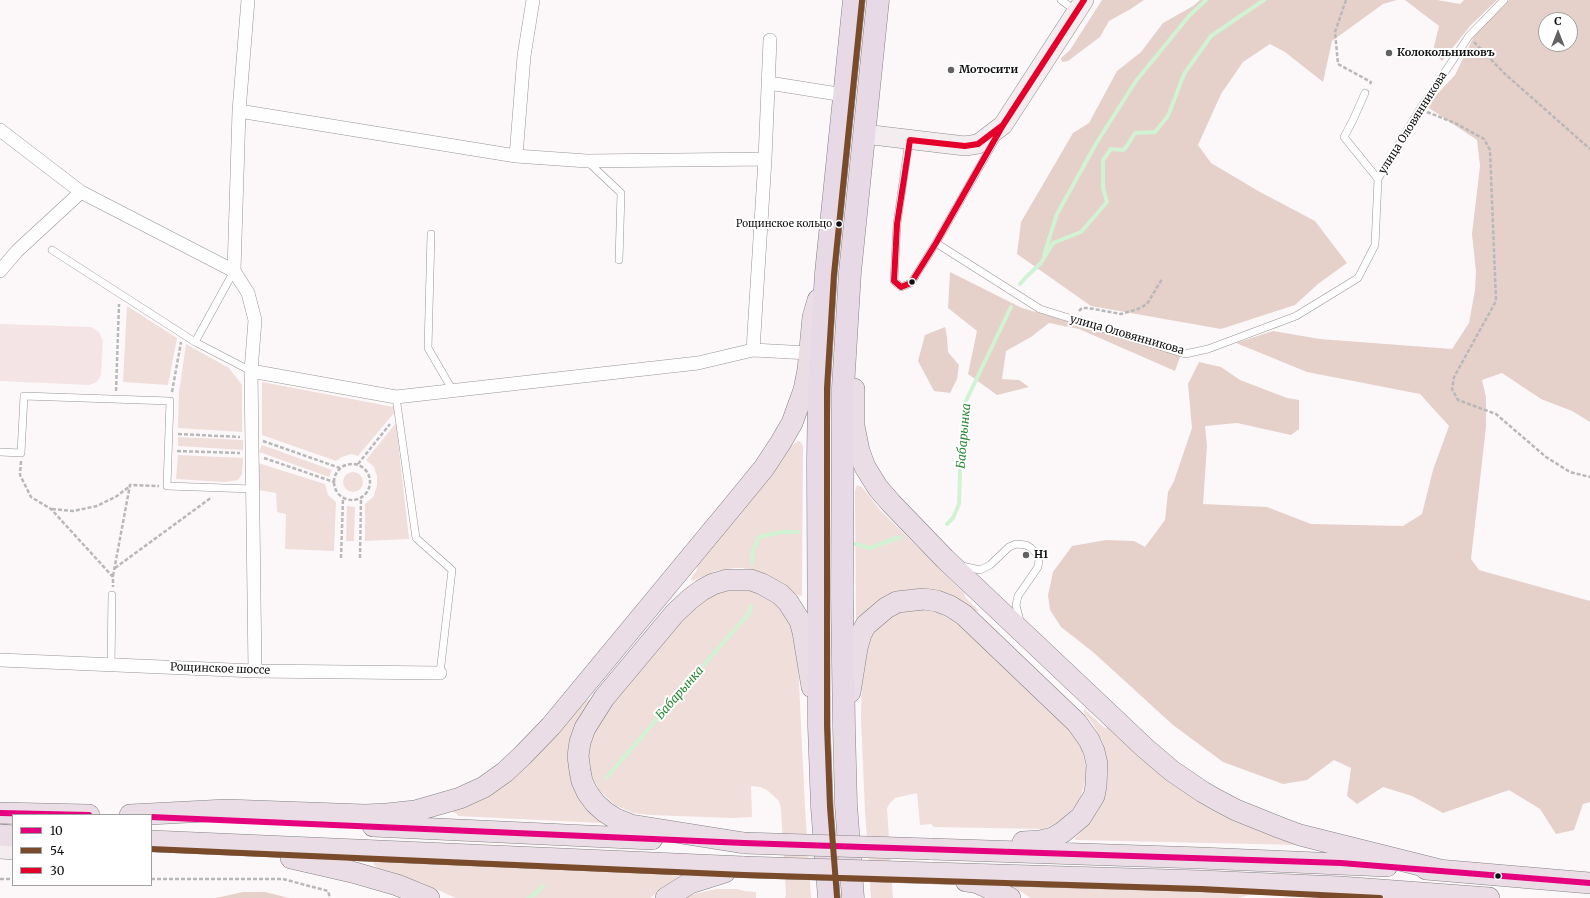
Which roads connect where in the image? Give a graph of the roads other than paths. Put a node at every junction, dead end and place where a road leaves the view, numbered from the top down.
1 (248, 0) edge
2 (533, 0) edge
3 (854, 0) edge
4 (878, 0) edge
5 (1061, 0) edge
6 (1504, 0) edge
7 (1080, 6) edge
8 (770, 40) dead end
9 (769, 83) junction
10 (1365, 93) road end
11 (844, 95) junction
12 (239, 111) junction
13 (1003, 125) junction
14 (0, 130) edge
15 (864, 134) junction
16 (910, 140) junction
17 (516, 156) junction
18 (765, 159) junction
19 (587, 161) junction
20 (1378, 179) junction
21 (81, 192) junction
22 (431, 234) dead end
23 (936, 243) junction
24 (52, 250) dead end
25 (619, 260) dead end
26 (0, 271) edge
27 (234, 271) junction
28 (850, 272) junction
29 (826, 273) junction
30 (195, 342) junction
31 (753, 350) junction
32 (810, 353) junction
33 (251, 371) junction
34 (453, 391) junction
35 (396, 397) junction
36 (0, 452) edge
37 (253, 489) junction
38 (945, 559) junction
39 (112, 596) road end
40 (1024, 633) junction
41 (0, 660) edge
42 (111, 664) junction
43 (255, 671) junction
44 (440, 673) joint
45 (819, 726) junction
46 (844, 727) junction
47 (0, 813) edge
48 (44, 814) edge
49 (149, 814) edge
50 (152, 817) edge
51 (0, 835) edge
52 (12, 836) edge
53 (152, 841) edge
54 (744, 843) junction
55 (152, 846) edge
56 (930, 849) junction
57 (0, 850) edge
58 (12, 850) edge
59 (744, 867) junction
60 (1440, 870) junction
61 (930, 873) junction
62 (1590, 884) edge
63 (1437, 893) junction
64 (428, 898) edge
65 (666, 898) edge
66 (829, 898) edge
67 (853, 898) edge
68 (1010, 898) edge
69 (1276, 898) edge
70 (1489, 898) edge

1 - 12 street
2 - 17 street
3 - 11 highway
4 - 15 highway
5 - 7 lane
6 - 20 lane, улица Оловянникова
7 - 13 street
8 - 9 street
9 - 11 street
9 - 18 street
10 - 20 lane
11 - 29 highway
12 - 17 street
12 - 27 street
13 - 16 street
13 - 23 lane
14 - 21 street
15 - 16 street
15 - 28 highway
16 - 23 lane
17 - 19 street
18 - 19 street
18 - 31 street
19 - 25 lane
20 - 23 lane, улица Оловянникова
21 - 26 street
21 - 27 street
22 - 34 lane
24 - 30 lane
27 - 30 lane
27 - 33 street
28 - 38 main road
28 - 46 highway
29 - 32 main road
29 - 45 highway
30 - 33 lane
31 - 32 street
31 - 34 street
32 - 49 main road
33 - 35 street
33 - 37 street
34 - 35 street
35 - 44 lane
36 - 37 lane
37 - 43 street
38 - 40 main road
38 - 40 lane
39 - 42 lane
40 - 60 main road
41 - 42 street, Рощинское шоссе
42 - 43 street, Рощинское шоссе
43 - 44 street, Рощинское шоссе
45 - 54 main road
45 - 66 highway
46 - 56 main road
46 - 67 highway
47 - 48 main road
50 - 54 main road
51 - 52 main road
53 - 59 main road
54 - 56 main road, bridge
55 - 64 main road
56 - 60 main road
57 - 58 street
59 - 61 main road, bridge
59 - 65 main road
60 - 62 main road
61 - 63 main road
61 - 68 main road
63 - 69 main road
63 - 70 main road

